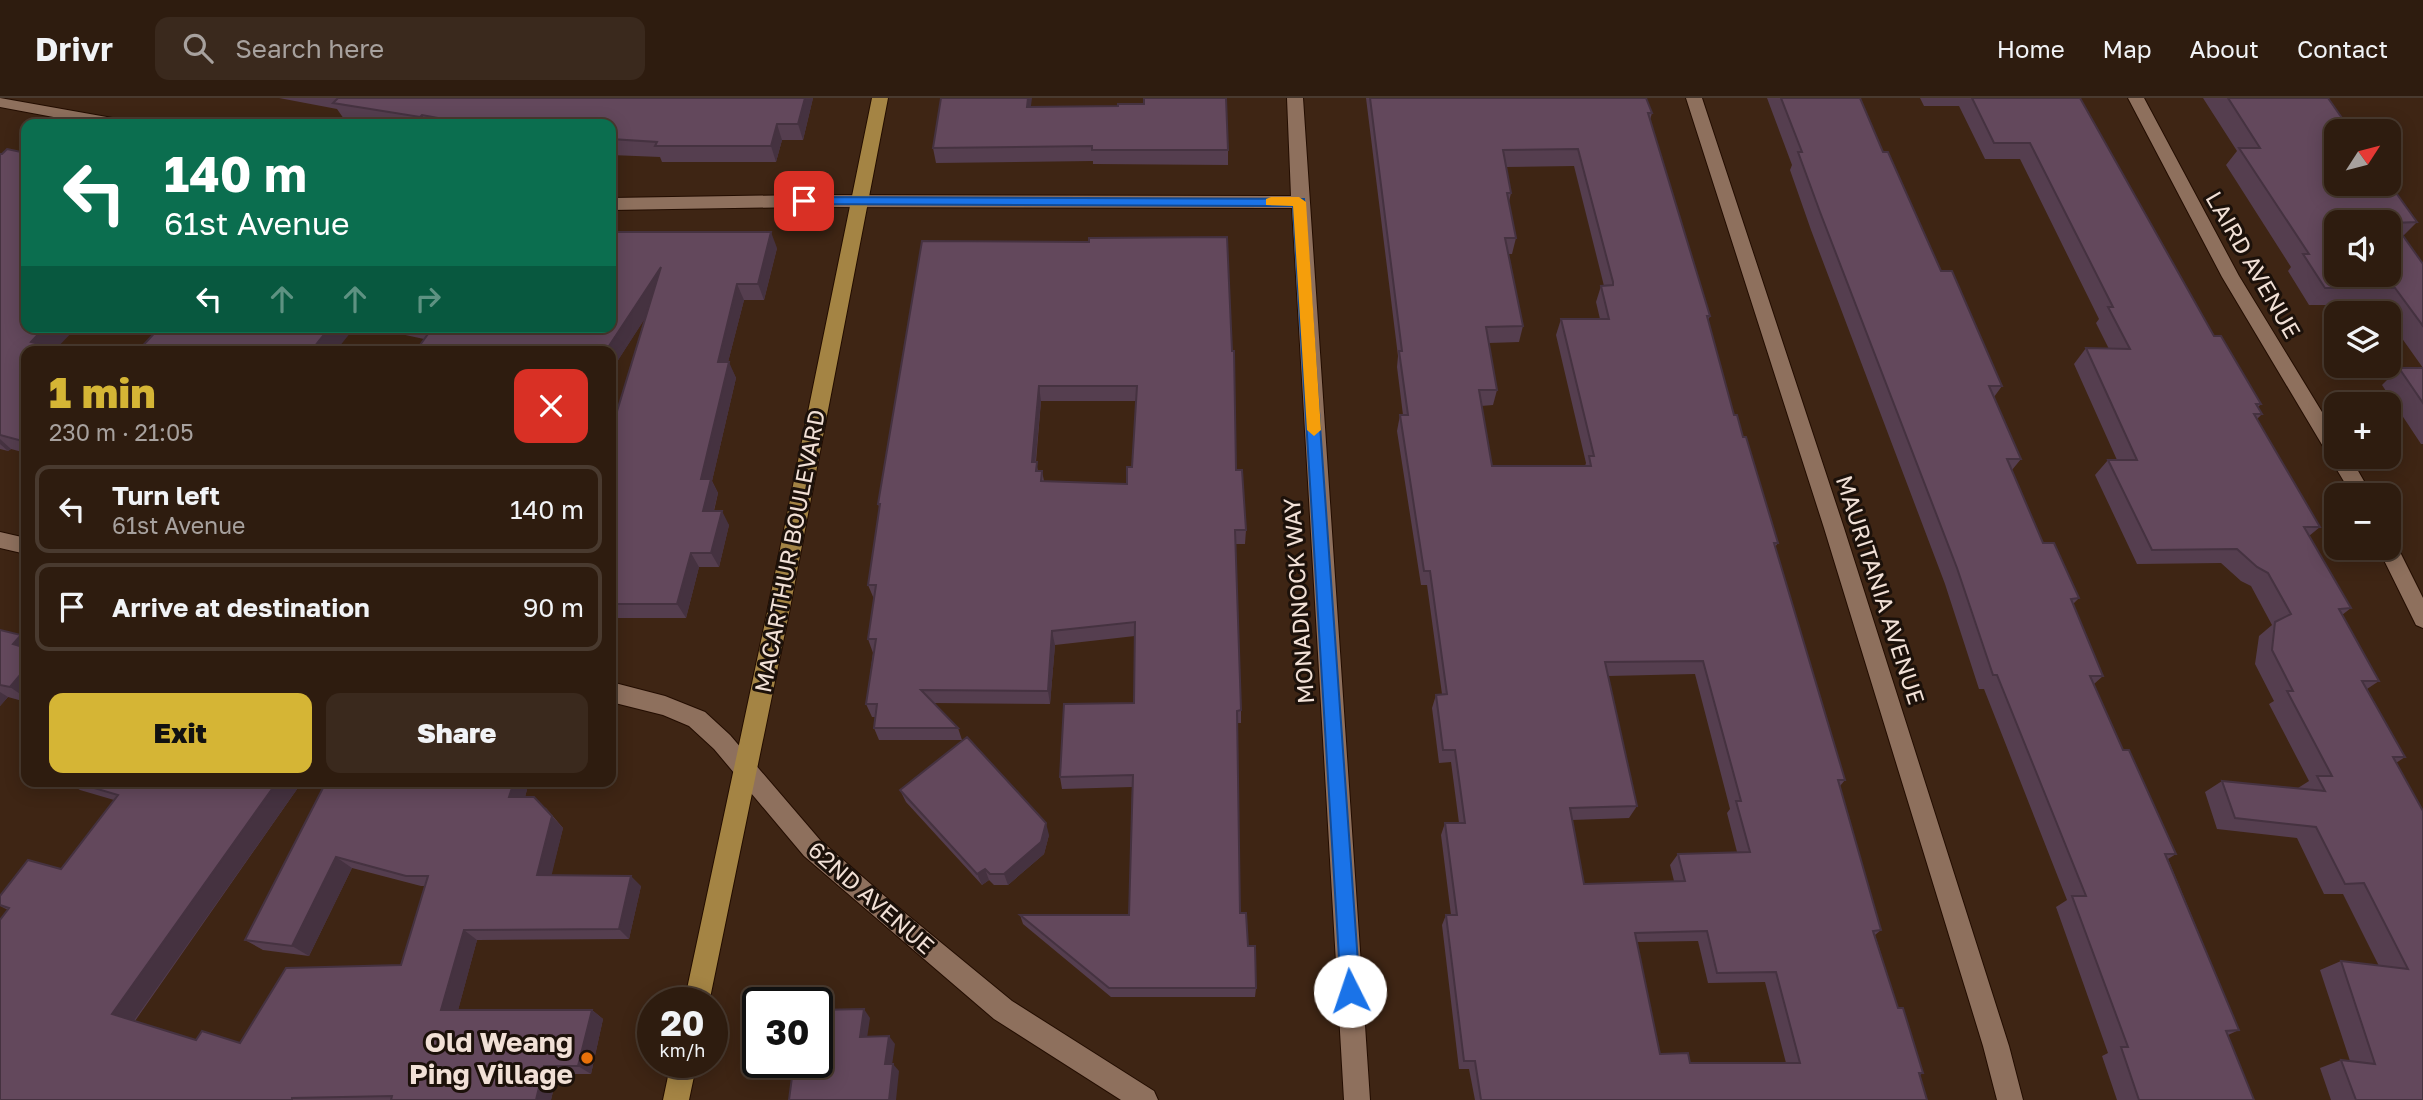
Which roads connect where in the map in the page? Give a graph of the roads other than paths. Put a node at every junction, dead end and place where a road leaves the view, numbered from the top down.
1 (880, 98) edge
2 (1295, 98) edge
3 (1694, 98) edge
4 (2136, 98) edge
5 (0, 102) edge
6 (91, 119) edge
7 (860, 202) junction
8 (1299, 202) junction
9 (616, 204) edge
10 (2324, 431) edge
11 (0, 540) edge
12 (21, 545) edge
13 (2394, 560) edge
14 (2423, 619) edge
15 (616, 693) edge
16 (745, 768) junction
17 (699, 987) edge
18 (681, 1078) edge
19 (676, 1100) edge
20 (1145, 1100) edge
21 (1357, 1100) edge
22 (2010, 1100) edge

1 - 7 main road, MACARTHUR BOULEVARD
2 - 8 street, MONADNOCK WAY
3 - 22 street, MAURITANIA AVENUE
4 - 10 street, LAIRD AVENUE
5 - 6 street
7 - 8 street
7 - 9 street
7 - 16 main road, MACARTHUR BOULEVARD
8 - 21 street, MONADNOCK WAY
11 - 12 street
13 - 14 street
15 - 16 street, 62ND AVENUE
16 - 17 main road, MACARTHUR BOULEVARD
16 - 20 street, 62ND AVENUE
18 - 19 main road

